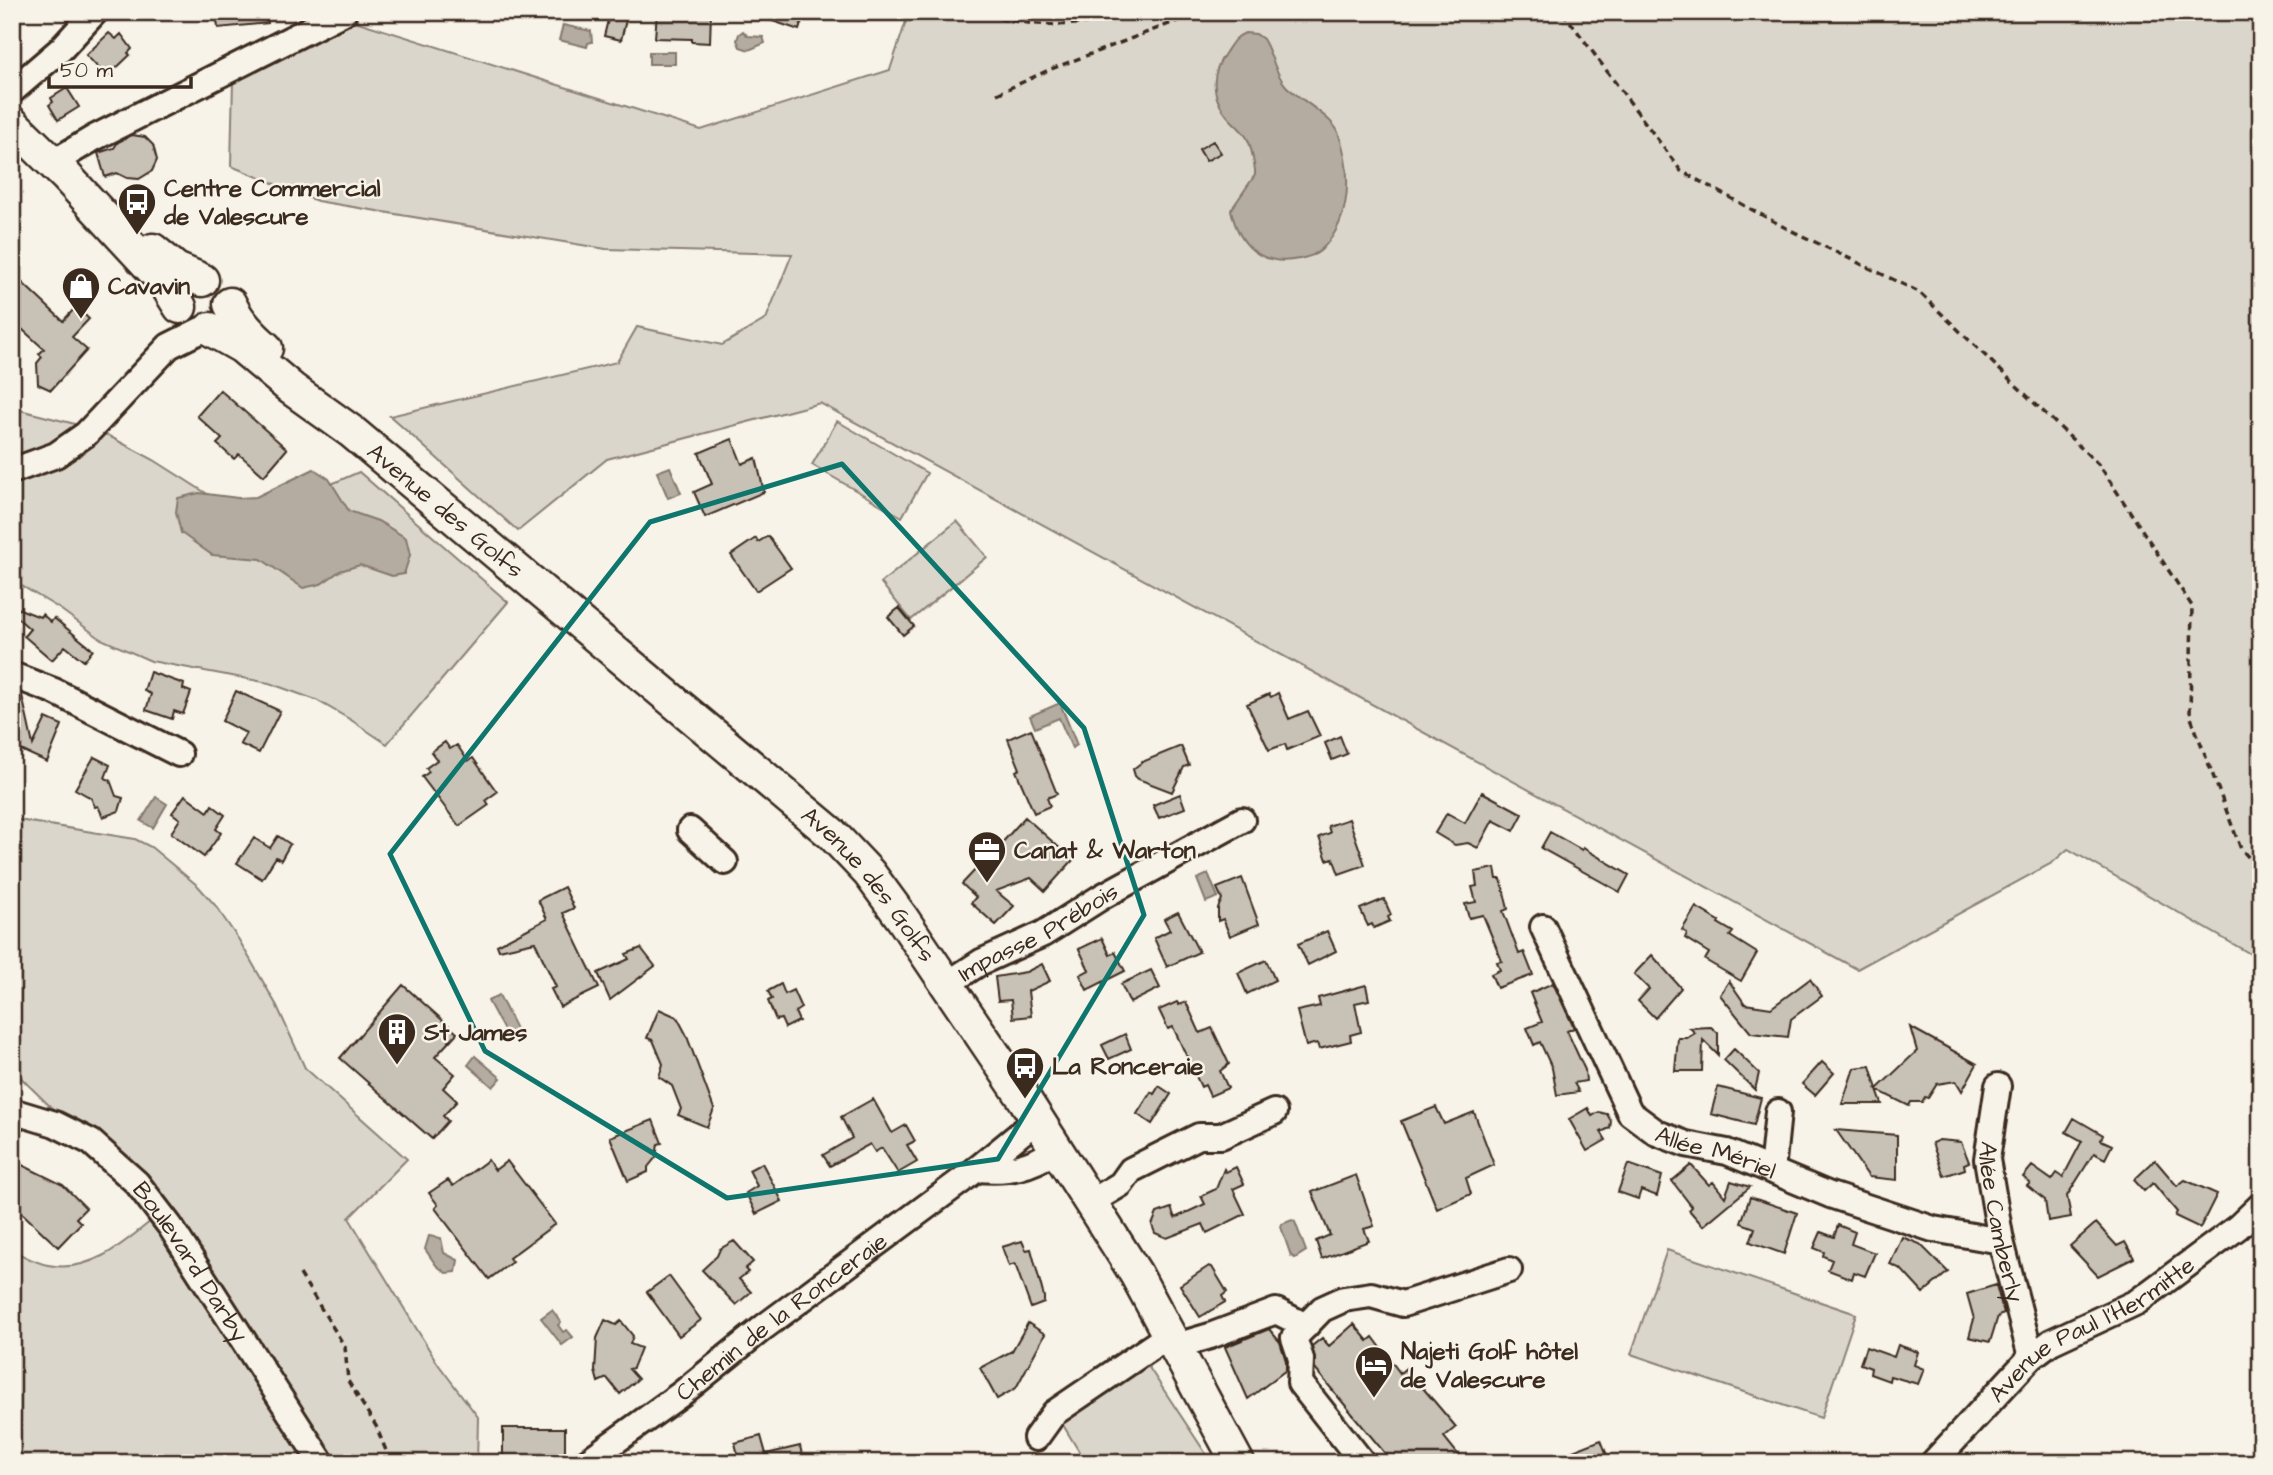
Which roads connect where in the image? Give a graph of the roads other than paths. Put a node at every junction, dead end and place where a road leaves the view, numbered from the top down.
1 (95, 12) edge
2 (344, 12) edge
3 (12, 91) edge
4 (12, 123) edge
5 (59, 169) junction
6 (202, 279) junction
7 (230, 304) junction
8 (193, 320) junction
9 (352, 432) junction
10 (12, 471) edge
11 (12, 675) edge
12 (179, 754) dead end
13 (1242, 820) dead end
14 (690, 830) dead end
15 (725, 862) dead end
16 (1543, 926) dead end
17 (947, 984) junction
18 (1998, 1086) dead end
19 (12, 1111) edge
20 (1274, 1112) dead end
21 (1778, 1112) dead end
22 (1037, 1120) junction
23 (1057, 1150) junction
24 (977, 1169) junction
25 (1773, 1171) junction
26 (1091, 1202) junction
27 (2261, 1205) edge
28 (2001, 1241) junction
29 (1508, 1270) dead end
30 (1306, 1326) junction
31 (1172, 1340) junction
32 (2031, 1357) junction
33 (1036, 1438) dead end
34 (321, 1463) edge
35 (584, 1463) edge
36 (1238, 1463) edge
37 (1363, 1463) edge
38 (1933, 1463) edge

1 - 3 street
2 - 5 street
4 - 5 main road, Avenue des Golfs
5 - 6 main road, Avenue des Golfs
5 - 8 main road, Avenue des Golfs
6 - 7 main road
6 - 8 main road
7 - 8 main road
7 - 9 main road, Avenue des Golfs
8 - 9 main road, Avenue des Golfs
8 - 10 street
9 - 17 main road, Avenue des Golfs
11 - 12 street
13 - 17 street, Impasse Prébois
14 - 15 street
16 - 25 street, Allée Mériel
17 - 22 main road, Avenue des Golfs
18 - 28 street, Allée Camberly
19 - 34 street, Boulevard Darby
20 - 26 street
21 - 25 street
22 - 23 main road, Avenue des Golfs
22 - 24 street, Chemin de la Ronceraie
23 - 24 street
23 - 26 main road, Avenue des Golfs
24 - 35 street, Chemin de la Ronceraie
25 - 28 street, Allée Mériel
26 - 31 main road, Avenue des Golfs
27 - 32 street, Avenue Paul l'Hermitte
28 - 32 street, Allée Camberly
29 - 30 street
30 - 31 street
30 - 37 street
31 - 33 street
31 - 36 main road, Avenue des Golfs
32 - 38 street, Avenue Paul l'Hermitte

